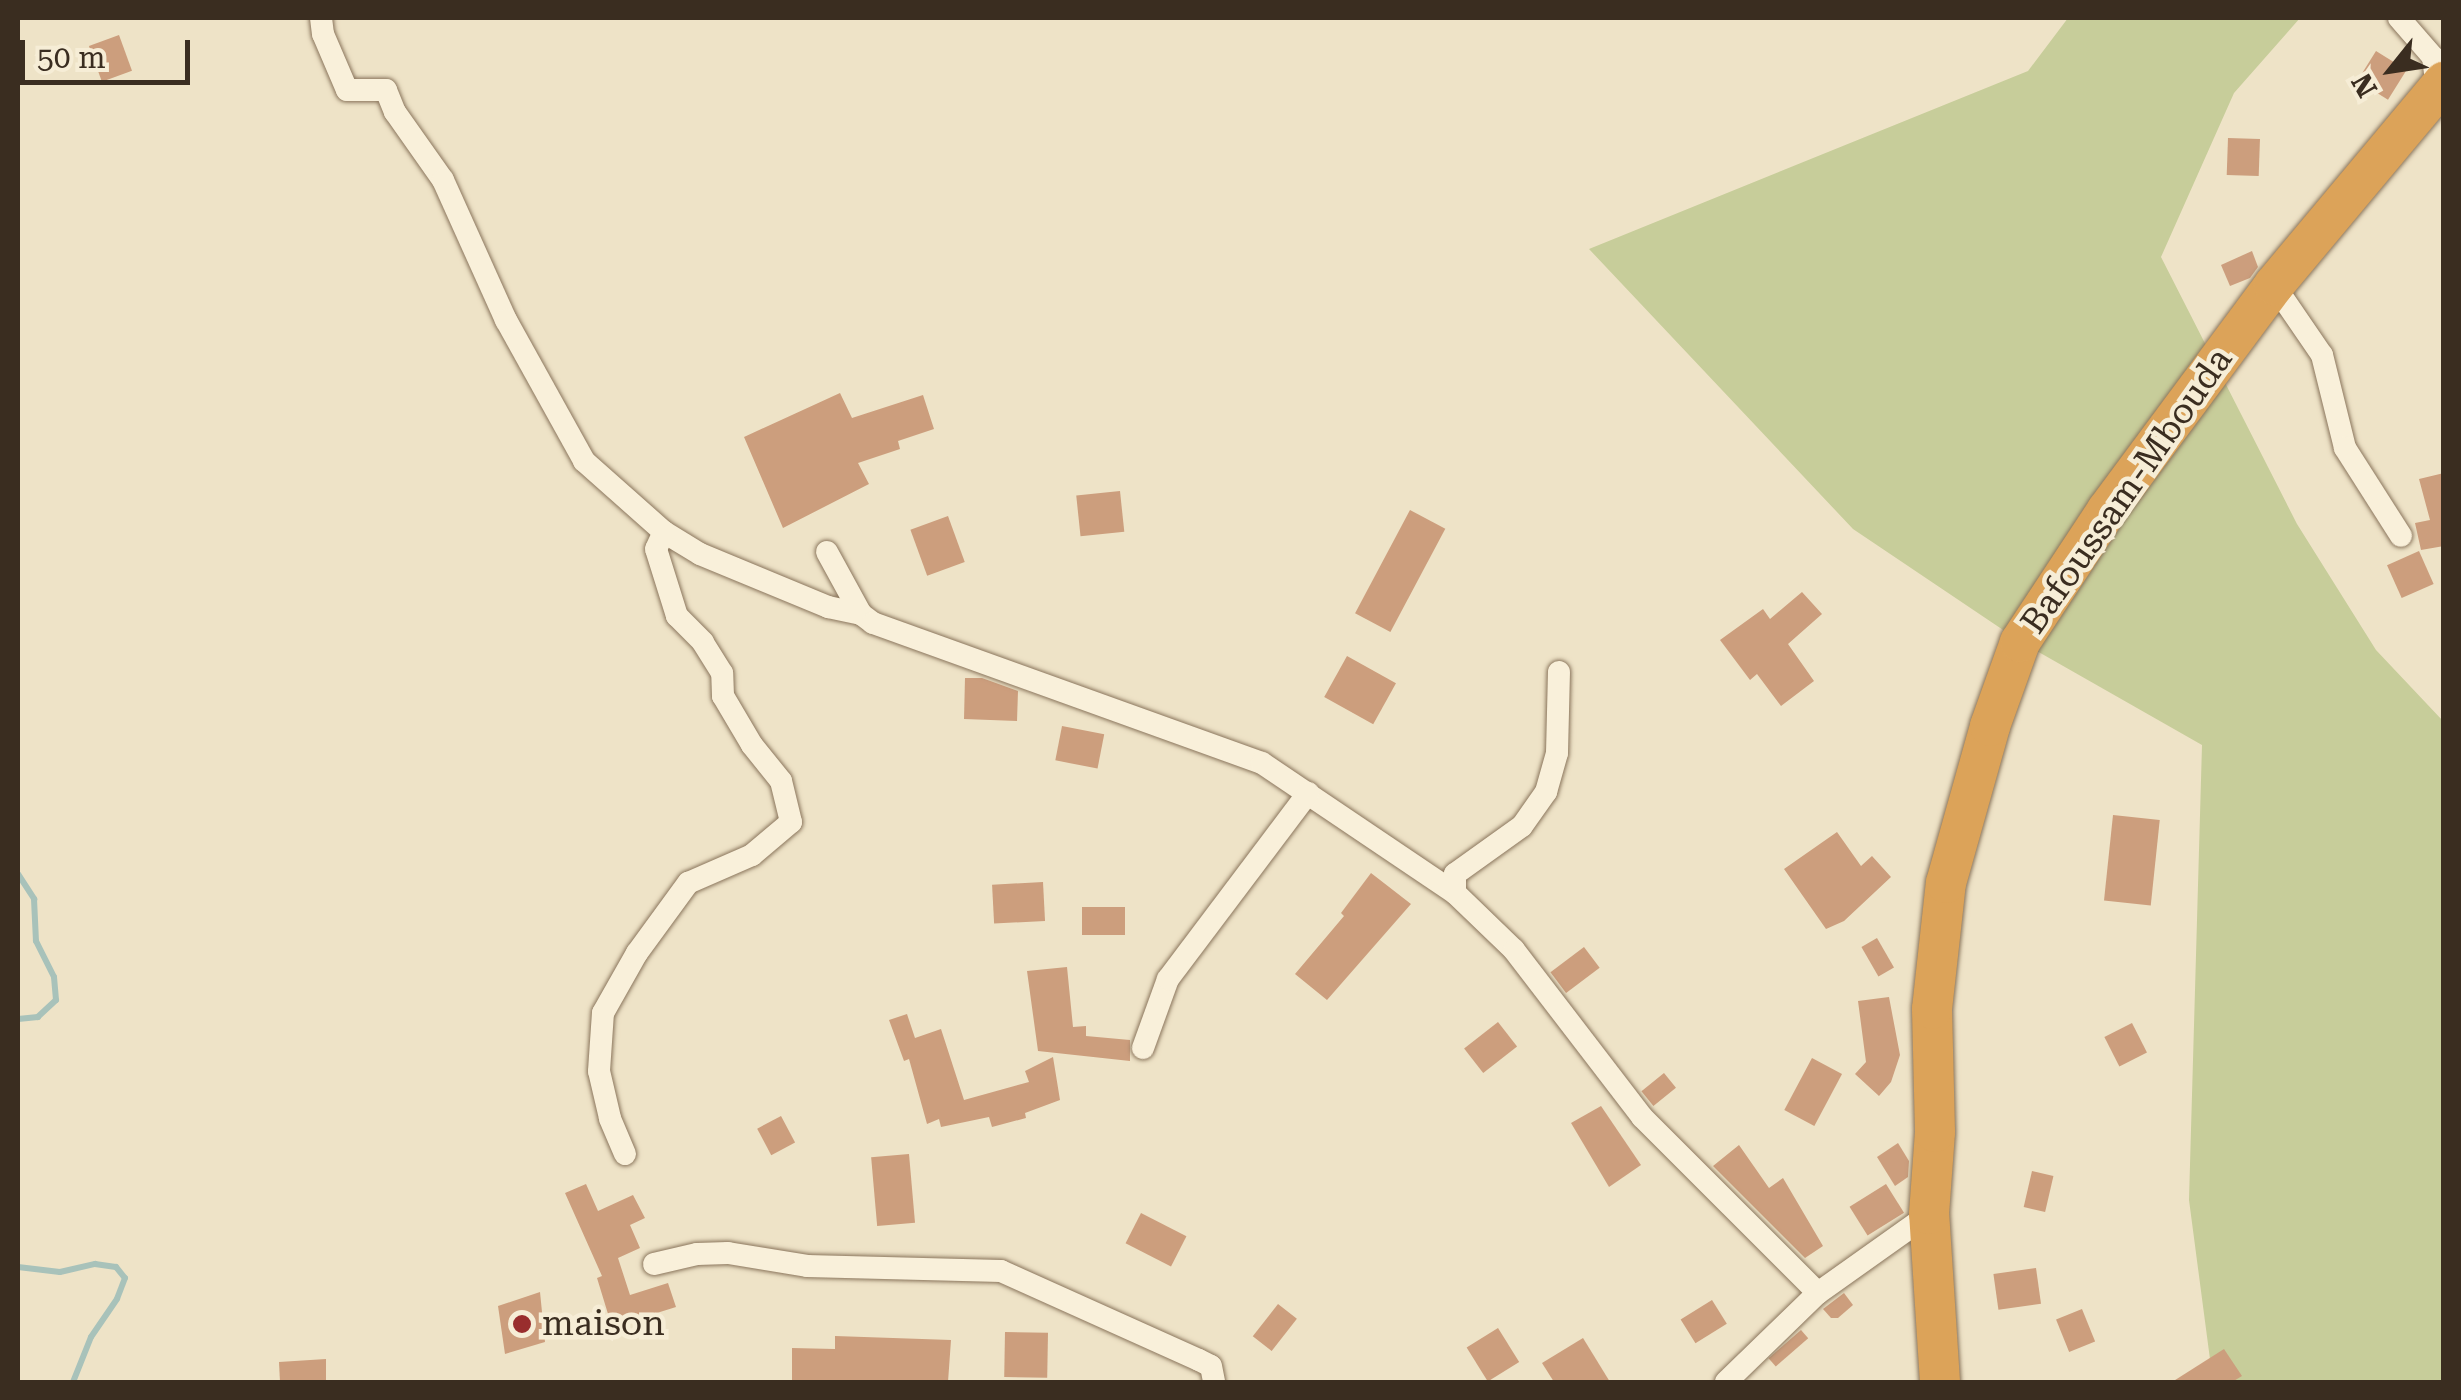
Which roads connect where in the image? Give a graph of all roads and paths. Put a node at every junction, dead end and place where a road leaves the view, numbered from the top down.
1 (321, 18) edge
2 (2399, 18) edge
3 (2440, 86) edge
4 (2274, 285) junction
5 (664, 532) junction
6 (2400, 536) dead end
7 (827, 552) dead end
8 (861, 614) junction
9 (1559, 672) dead end
10 (1308, 793) junction
11 (1455, 894) junction
12 (1143, 1048) dead end
13 (625, 1154) dead end
14 (1929, 1214) junction
15 (654, 1264) dead end
16 (1818, 1293) junction
17 (1214, 1382) edge
18 (1726, 1382) edge
19 (1940, 1382) edge

1 - 5 street
2 - 3 street
3 - 4 highway, Bafoussam-Mbouda
4 - 6 street
4 - 14 highway, Bafoussam-Mbouda
5 - 8 street
5 - 13 street
7 - 8 street
8 - 10 street
9 - 11 street
10 - 11 street
10 - 12 street
11 - 16 street
14 - 16 street
14 - 19 highway, Bafoussam-Mbouda
15 - 17 street
16 - 18 street

